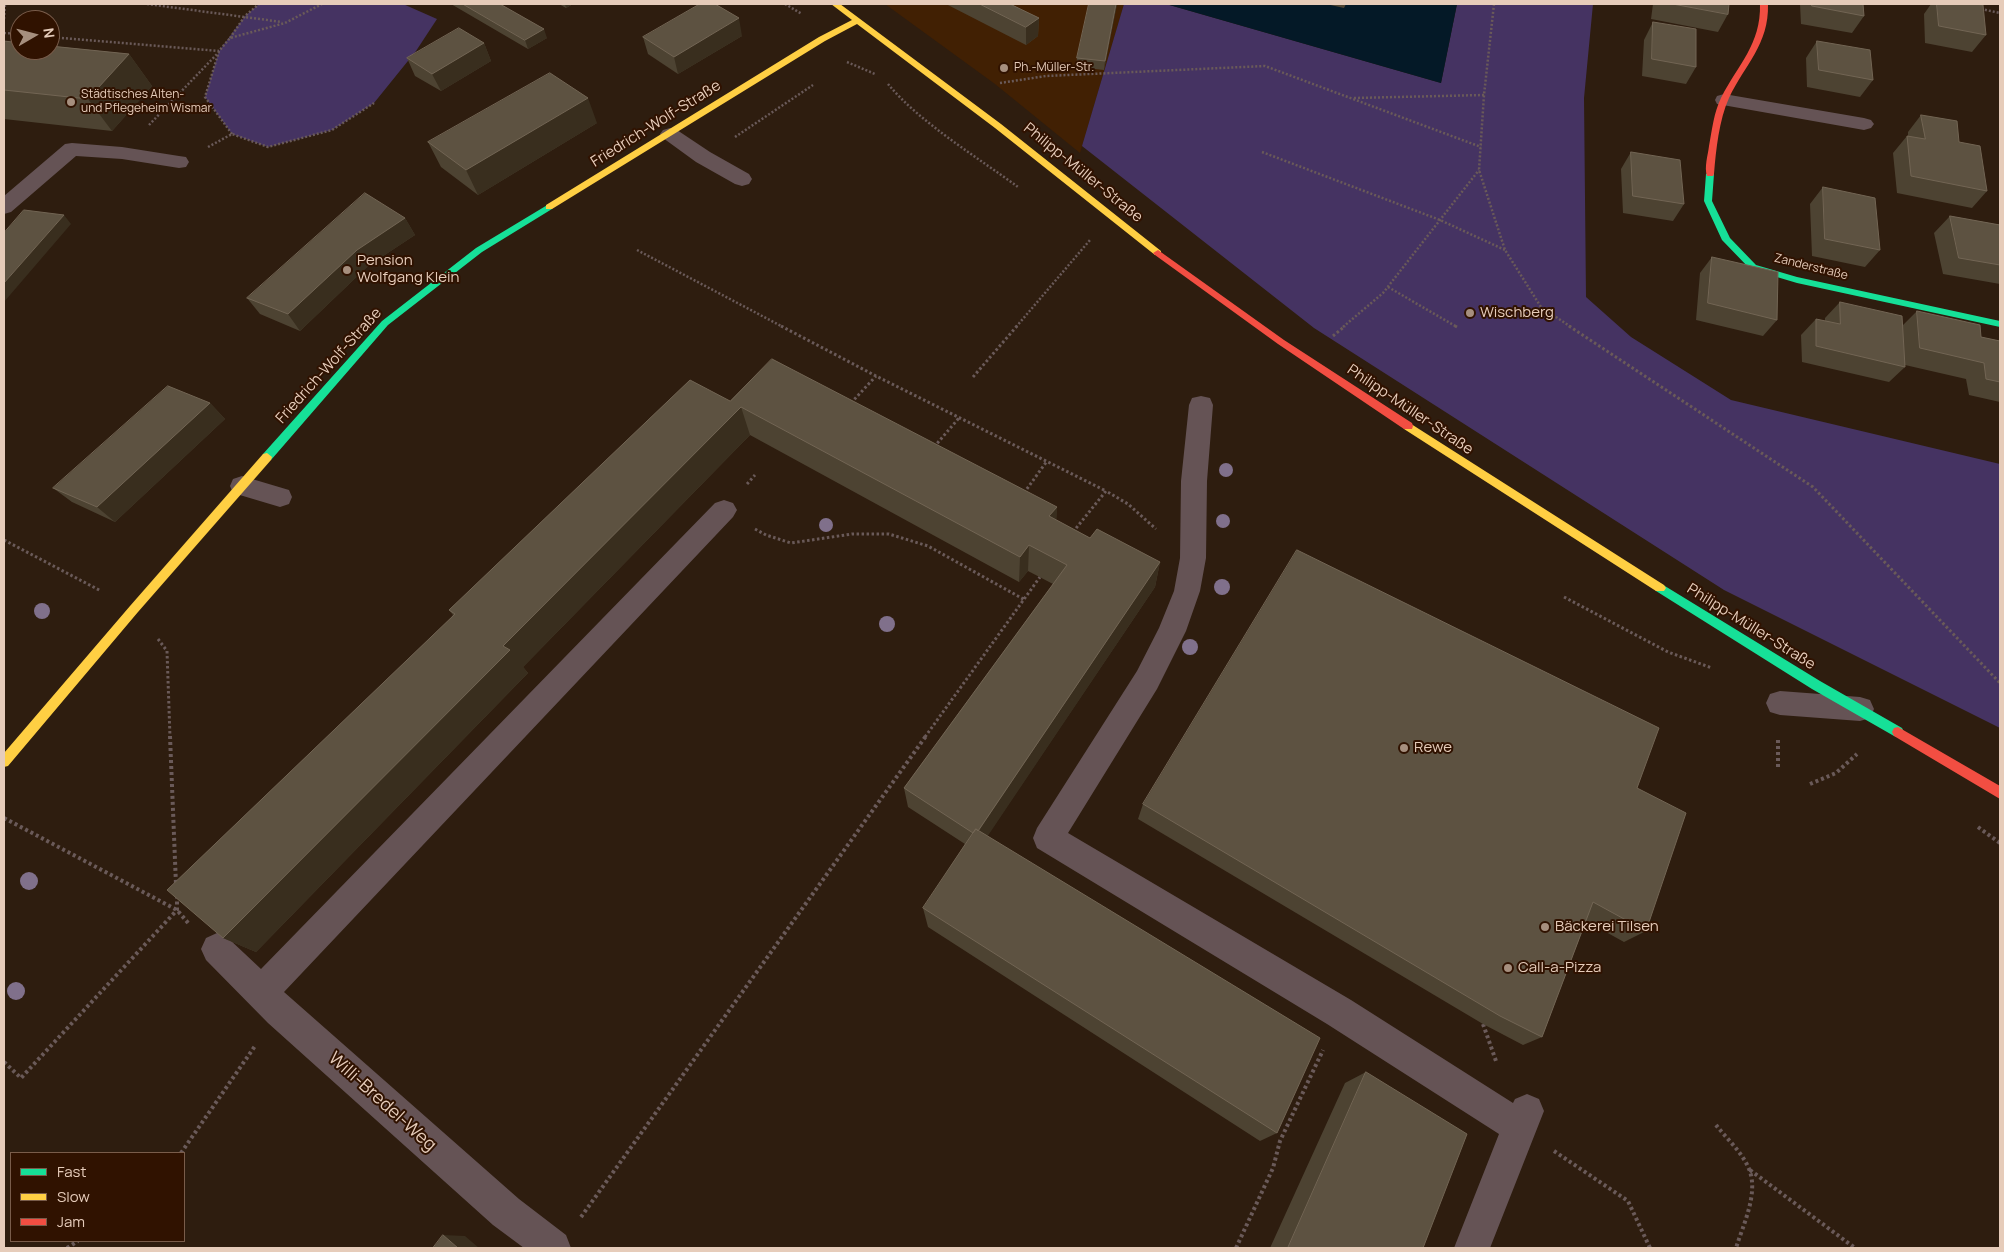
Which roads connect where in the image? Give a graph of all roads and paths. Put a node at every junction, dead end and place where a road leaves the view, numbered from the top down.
1 (5, 4) edge
2 (146, 4) edge
3 (258, 4) edge
4 (322, 4) edge
5 (835, 4) edge
6 (1494, 4) edge
7 (1764, 4) edge
8 (1975, 8) edge
9 (2000, 13) edge
10 (245, 16) junction
11 (4, 19) edge
12 (858, 20) junction
13 (285, 23) junction
14 (60, 38) edge
15 (230, 38) junction
16 (220, 51) junction
17 (815, 84) dead end
18 (1484, 95) junction
19 (1351, 98) junction
20 (966, 100) junction
21 (1724, 100) junction
22 (374, 103) dead end
23 (1864, 124) dead end
24 (232, 134) junction
25 (670, 134) junction
26 (1481, 147) junction
27 (1262, 152) dead end
28 (122, 153) junction
29 (703, 158) junction
30 (179, 162) joint
31 (1479, 170) junction
32 (742, 179) dead end
33 (4, 207) edge
34 (1440, 220) junction
35 (1094, 236) dead end
36 (637, 250) dead end
37 (1505, 250) junction
38 (1388, 286) junction
39 (2000, 324) edge
40 (1457, 327) dead end
41 (1332, 337) dead end
42 (876, 376) junction
43 (973, 377) dead end
44 (850, 404) edge
45 (1201, 405) dead end
46 (959, 418) junction
47 (934, 448) edge
48 (1047, 462) junction
49 (242, 486) junction
50 (1106, 491) junction
51 (1023, 494) edge
52 (280, 497) dead end
53 (724, 510) dead end
54 (766, 535) dead end
55 (1161, 535) dead end
56 (1070, 536) edge
57 (4, 540) edge
58 (1040, 577) edge
59 (1564, 597) dead end
60 (1025, 600) junction
61 (134, 609) junction
62 (1719, 670) dead end
63 (2000, 682) edge
64 (1780, 703) dead end
65 (1860, 709) junction
66 (1859, 751) dead end
67 (4, 762) edge
68 (1810, 784) dead end
69 (2000, 793) edge
70 (4, 818) edge
71 (177, 910) junction
72 (206, 940) joint
73 (271, 1002) junction
74 (1483, 1024) edge
75 (4, 1062) edge
76 (1496, 1062) dead end
77 (1311, 1079) edge
78 (1523, 1119) junction
79 (1716, 1125) dead end
80 (182, 1152) edge
81 (1750, 1170) junction
82 (576, 1224) dead end
83 (553, 1248) edge
84 (1236, 1248) edge
85 (1472, 1248) edge
86 (1650, 1248) edge
87 (1736, 1248) edge
88 (1856, 1248) edge

1 - 11 path
2 - 10 path
3 - 10 path
4 - 13 path
5 - 12 street, Philipp-Müller-Straße
6 - 18 path
7 - 21 street, Zanderstraße
8 - 9 path
10 - 13 path
10 - 15 path
12 - 20 street, Philipp-Müller-Straße
12 - 25 street, Friedrich-Wolf-Straße
13 - 15 path
14 - 16 path
15 - 16 path
16 - 24 path
16 - 28 path
17 - 29 path
18 - 19 path
18 - 26 path
19 - 20 path
19 - 26 path
20 - 65 street, Philipp-Müller-Straße
21 - 23 lane
21 - 39 street, Zanderstraße
22 - 24 path
24 - 30 path
25 - 29 lane
25 - 49 street, Friedrich-Wolf-Straße
26 - 31 path
27 - 34 path
28 - 30 lane
28 - 33 lane
29 - 32 lane
31 - 34 path
31 - 37 path
34 - 37 path
34 - 38 path
35 - 43 path
36 - 42 path
37 - 63 path
38 - 40 path
38 - 41 path
42 - 44 path
42 - 46 path
45 - 78 street
46 - 47 path
46 - 48 path
48 - 50 path
48 - 51 path
49 - 52 lane
49 - 61 street, Friedrich-Wolf-Straße
50 - 55 path
50 - 56 path
53 - 73 street
54 - 60 path
57 - 61 path
58 - 60 path
59 - 62 path
60 - 82 path
61 - 67 street, Friedrich-Wolf-Straße
61 - 71 path
64 - 65 lane
65 - 69 street, Philipp-Müller-Straße
66 - 68 path
70 - 71 path
71 - 72 path
71 - 75 path
72 - 73 street, Willi-Bredel-Weg
73 - 80 path
73 - 83 street, Willi-Bredel-Weg
74 - 76 path
77 - 84 path
78 - 85 street
78 - 86 path
79 - 81 path
81 - 87 path
81 - 88 path

